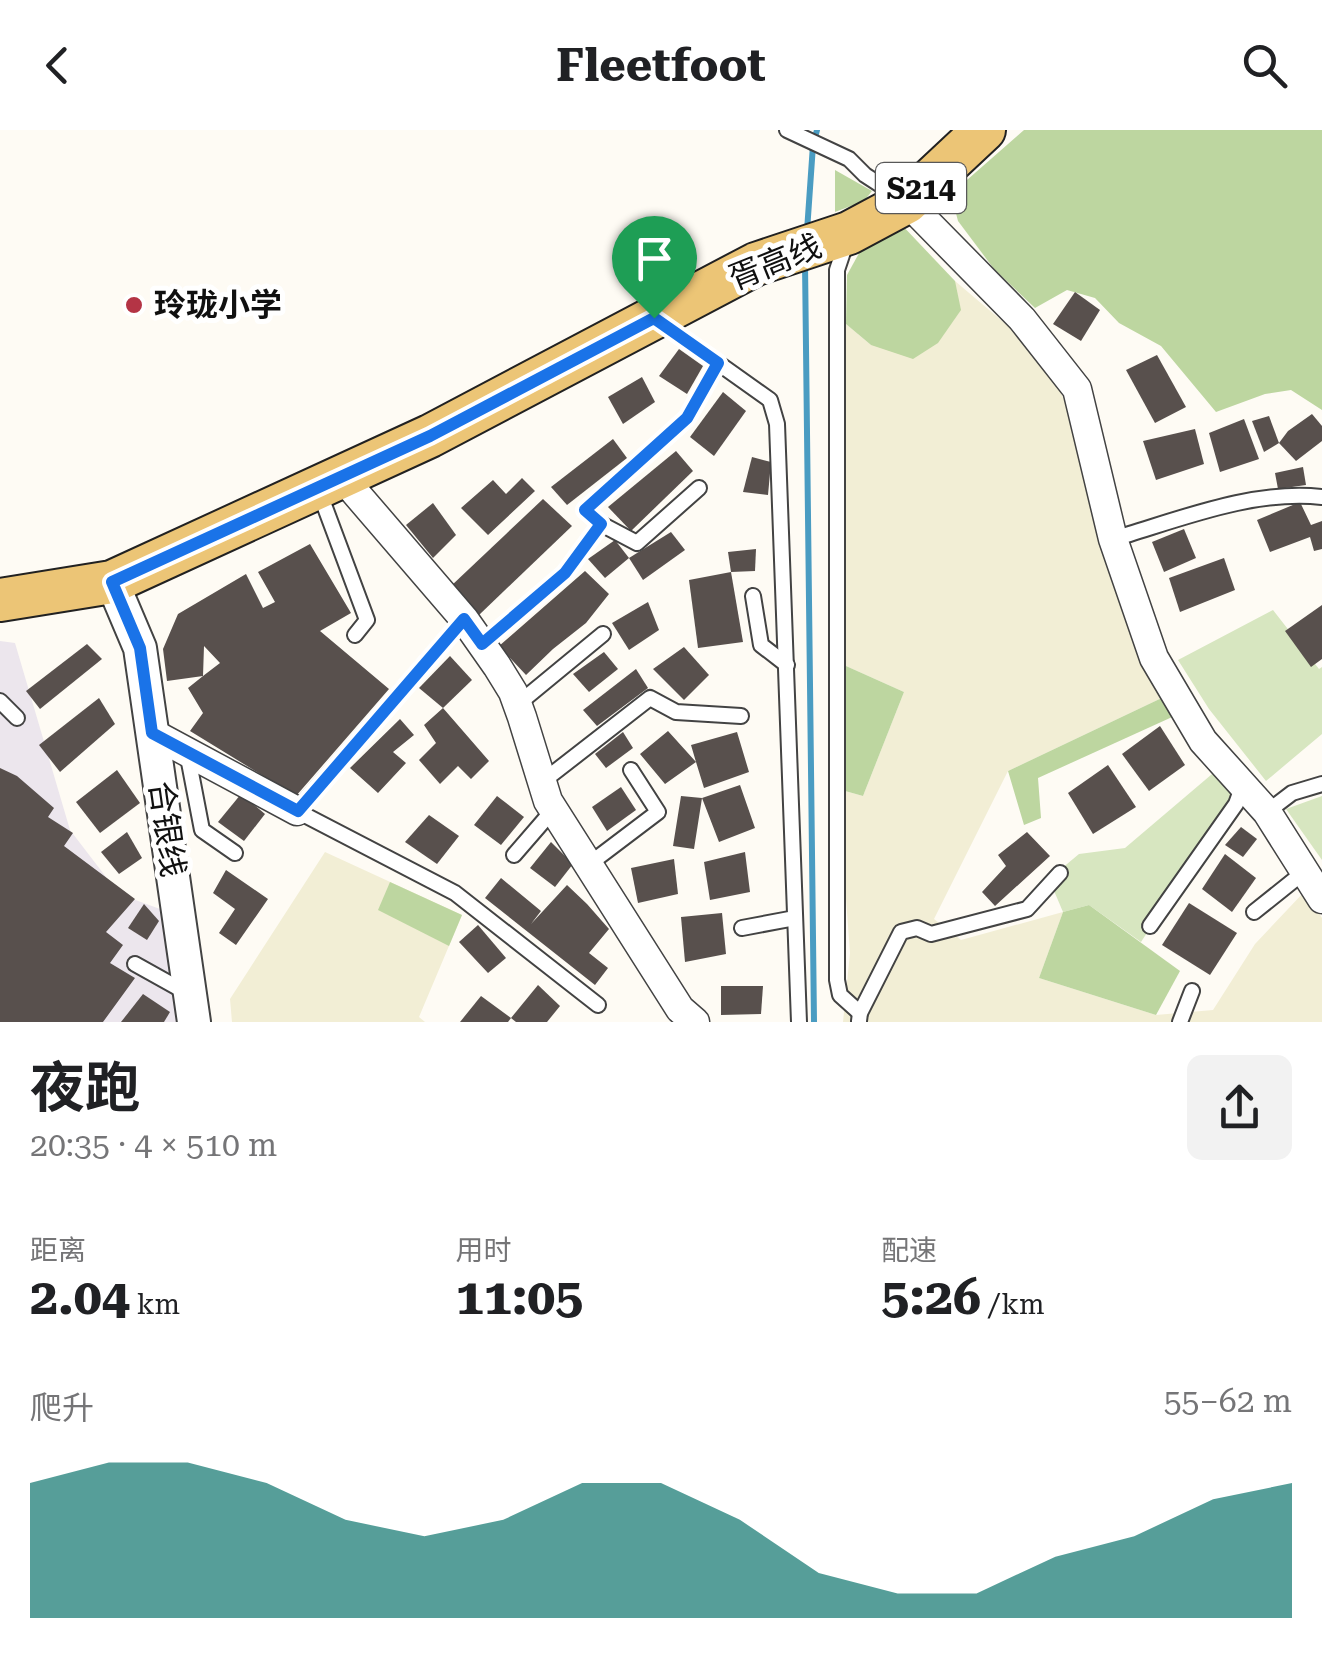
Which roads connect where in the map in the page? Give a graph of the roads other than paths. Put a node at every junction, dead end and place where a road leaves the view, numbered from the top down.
1 (787, 130) edge
2 (984, 130) edge
3 (907, 202) junction
4 (849, 233) junction
5 (654, 318) junction
6 (718, 363) junction
7 (330, 483) junction
8 (698, 488) dead end
9 (1322, 497) edge
10 (601, 524) junction
11 (1112, 539) junction
12 (112, 582) junction
13 (753, 596) dead end
14 (0, 600) edge
15 (464, 619) junction
16 (603, 634) dead end
17 (355, 636) dead end
18 (482, 644) junction
19 (786, 665) junction
20 (0, 700) edge
21 (518, 704) junction
22 (740, 716) dead end
23 (17, 718) dead end
24 (152, 733) junction
25 (187, 752) junction
26 (631, 770) dead end
27 (541, 782) junction
28 (1322, 784) edge
29 (1243, 785) junction
30 (553, 810) junction
31 (298, 811) junction
32 (1267, 812) junction
33 (235, 853) dead end
34 (514, 855) dead end
35 (588, 864) junction
36 (1060, 872) dead end
37 (1304, 872) junction
38 (1322, 899) edge
39 (1254, 912) dead end
40 (795, 918) junction
41 (1150, 926) dead end
42 (742, 928) dead end
43 (135, 964) dead end
44 (1192, 991) dead end
45 (598, 1004) dead end
46 (193, 1009) edge
47 (860, 1018) edge
48 (695, 1022) edge
49 (799, 1022) edge
50 (1180, 1022) edge

1 - 3 lane
2 - 3 main road, 胥高线 / S214
3 - 4 main road, 胥高线 / S214
3 - 11 street
4 - 5 main road, 胥高线 / S214
4 - 47 lane
5 - 6 lane
5 - 7 main road, 胥高线 / S214
6 - 10 lane
6 - 19 lane
7 - 12 main road, 胥高线 / S214
7 - 15 street
7 - 17 lane
8 - 10 lane
9 - 11 lane
10 - 18 lane
11 - 29 street
12 - 14 main road, 胥高线 / S214
12 - 24 street, 合银线
13 - 19 lane
15 - 18 street
15 - 31 lane
16 - 21 lane
18 - 21 street
19 - 40 lane
20 - 23 lane
21 - 27 street
22 - 27 lane
24 - 25 street
24 - 46 street, 合银线
25 - 31 street
25 - 33 lane
26 - 35 lane
27 - 30 street
28 - 32 lane
29 - 32 street
29 - 41 lane
30 - 34 lane
30 - 35 street
31 - 45 lane
32 - 37 street
35 - 48 street
36 - 47 lane
37 - 38 street
37 - 39 lane
40 - 42 lane
40 - 49 lane
43 - 46 lane
44 - 50 lane

